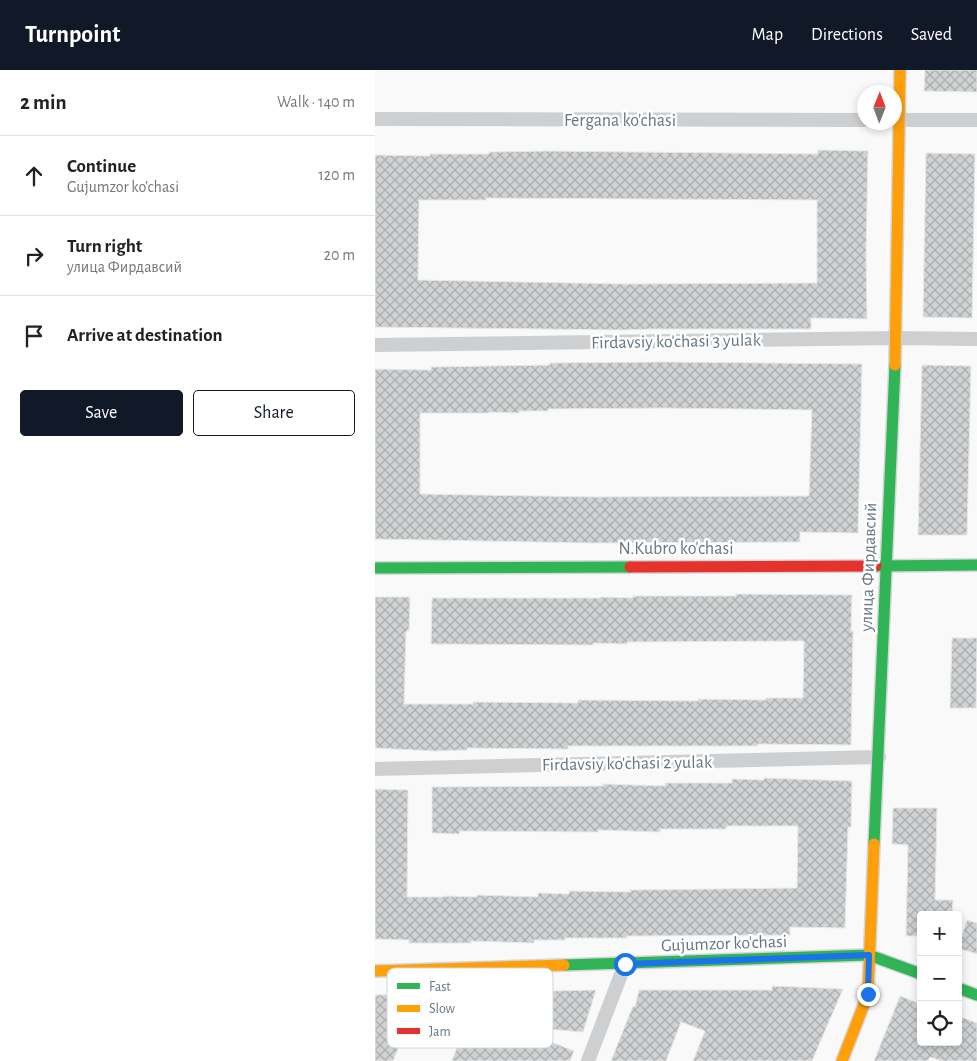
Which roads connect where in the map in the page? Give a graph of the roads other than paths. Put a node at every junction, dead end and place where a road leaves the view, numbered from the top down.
1 (901, 70) edge
2 (900, 85) edge
3 (375, 119) edge
4 (857, 120) edge
5 (902, 120) edge
6 (977, 120) edge
7 (897, 130) edge
8 (896, 338) junction
9 (977, 338) edge
10 (375, 345) edge
11 (886, 564) junction
12 (977, 565) edge
13 (375, 568) edge
14 (879, 758) junction
15 (375, 769) edge
16 (869, 955) junction
17 (625, 964) junction
18 (482, 968) edge
19 (917, 973) edge
20 (962, 989) edge
21 (977, 995) edge
22 (588, 1061) edge
23 (841, 1061) edge

1 - 2 street, улица Фирдавсий
3 - 4 street, Fergana ko'chasi
5 - 6 street
7 - 8 street, улица Фирдавсий
8 - 9 street, Firdavsiy ko'chasi 3 yulak
8 - 10 street, Firdavsiy ko'chasi 3 yulak
8 - 11 street, улица Фирдавсий
11 - 12 street, N.Kubro ko'chasi
11 - 13 street, N.Kubro ko'chasi
11 - 14 street, улица Фирдавсий
14 - 15 street, Firdavsiy ko'chasi 2 yulak
14 - 16 street, улица Фирдавсий
16 - 17 street, Gujumzor ko'chasi
16 - 19 street, Gujumzor ko'chasi
16 - 23 street, улица Фирдавсий
17 - 18 street, Gujumzor ko'chasi
17 - 22 street
20 - 21 street

